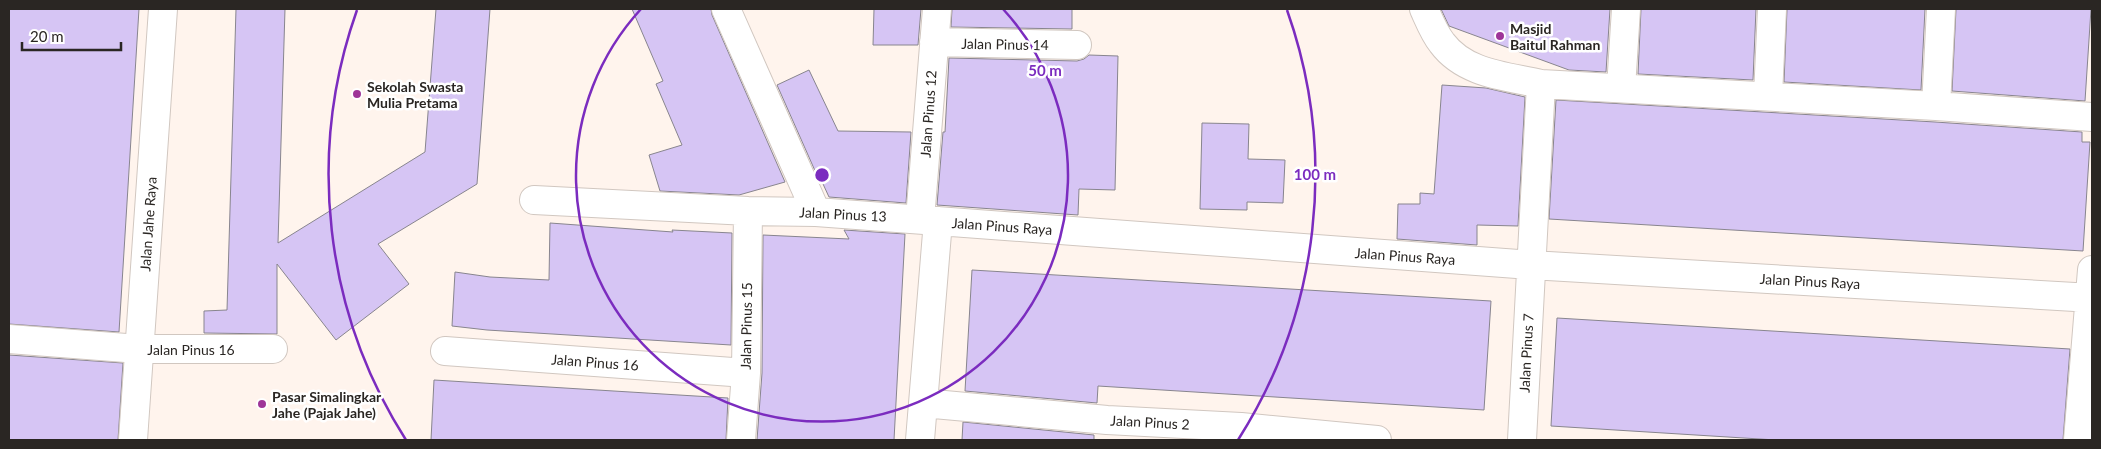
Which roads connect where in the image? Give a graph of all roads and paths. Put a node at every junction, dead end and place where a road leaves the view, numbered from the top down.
1 (164, 9) edge
2 (726, 9) edge
3 (937, 9) edge
4 (1424, 9) edge
5 (1626, 9) edge
6 (1772, 9) edge
7 (1941, 9) edge
8 (934, 42) junction
9 (1077, 45) dead end
10 (1541, 84) junction
11 (1621, 88) junction
12 (1768, 96) junction
13 (1936, 106) junction
14 (2092, 117) edge
15 (534, 200) dead end
16 (748, 211) junction
17 (816, 212) junction
18 (929, 220) junction
19 (1532, 265) junction
20 (2092, 270) edge
21 (2091, 298) edge
22 (9, 339) edge
23 (139, 349) junction
24 (273, 349) dead end
25 (445, 351) dead end
26 (746, 373) junction
27 (923, 403) junction
28 (1106, 430) edge
29 (1241, 434) edge
30 (132, 440) edge
31 (741, 440) edge
32 (920, 440) edge
33 (1377, 440) edge
34 (1522, 440) edge
35 (2078, 440) edge

1 - 23 street, Jalan Jahe Raya
2 - 17 street
3 - 8 street, Jalan Pinus 12
4 - 10 street
5 - 11 street
6 - 12 street
7 - 13 street
8 - 9 street, Jalan Pinus 14
8 - 18 street, Jalan Pinus 12
10 - 11 street
10 - 19 street, Jalan Pinus 7
11 - 12 street
12 - 13 street
13 - 14 street
15 - 16 street, Jalan Pinus 13
16 - 17 street, Jalan Pinus 13
16 - 26 street, Jalan Pinus 15
17 - 18 street, Jalan Pinus 13
18 - 19 street, Jalan Pinus Raya
18 - 27 street, Jalan Pinus Raya
19 - 21 street, Jalan Pinus Raya
19 - 34 street, Jalan Pinus 7
20 - 21 street
21 - 35 street
22 - 23 street, Jalan Pinus 16
23 - 24 street, Jalan Pinus 16
23 - 30 street, Jalan Jahe Raya
25 - 26 street, Jalan Pinus 16
26 - 31 street, Jalan Pinus 15
27 - 28 street, Jalan Pinus 2
27 - 32 street, Jalan Pinus Raya
28 - 29 street, Jalan Pinus 2
29 - 33 street, Jalan Pinus 2

